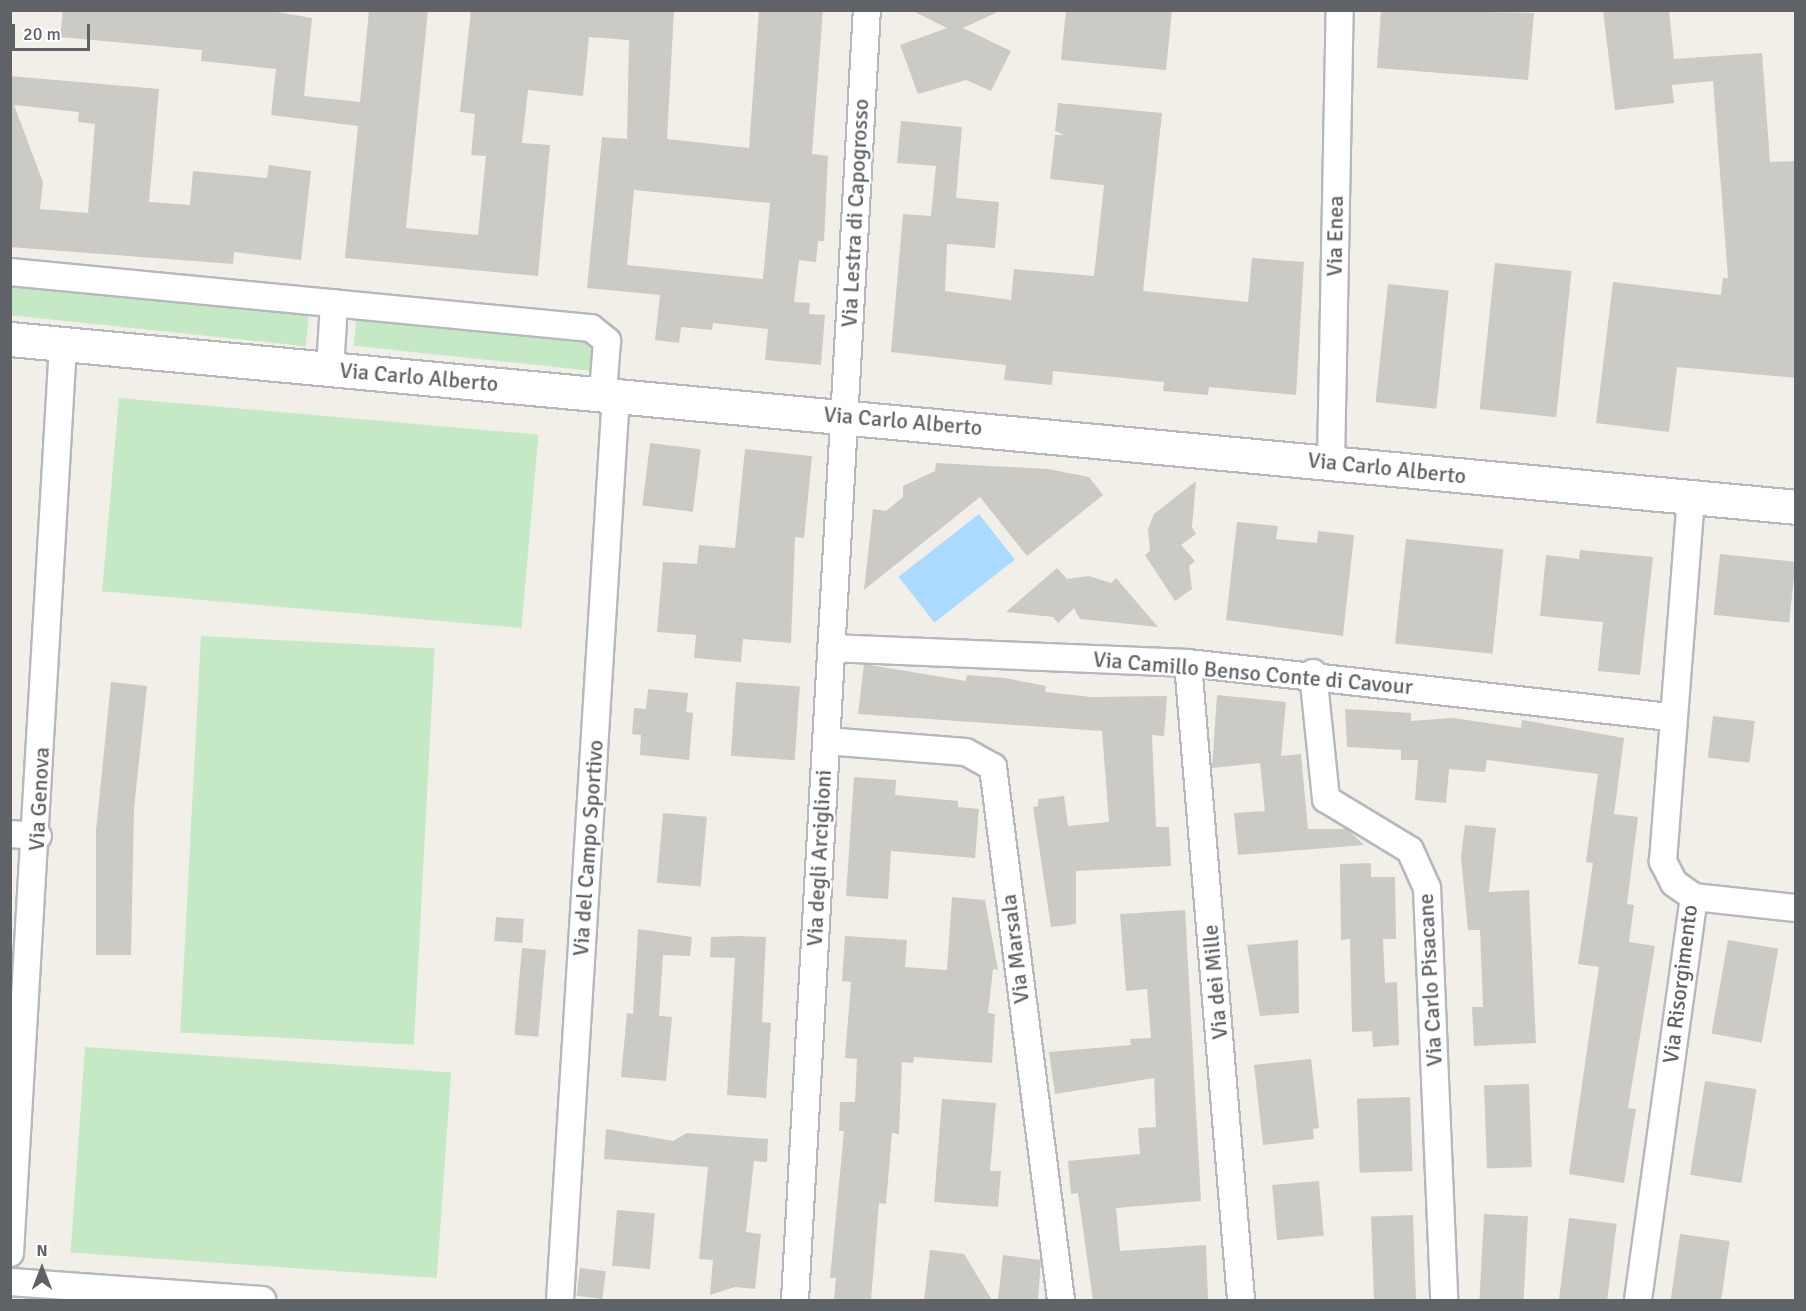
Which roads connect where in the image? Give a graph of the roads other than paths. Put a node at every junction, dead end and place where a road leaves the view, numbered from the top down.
1 (867, 10) edge
2 (1340, 10) edge
3 (10, 272) edge
4 (334, 303) junction
5 (10, 339) edge
6 (63, 345) junction
7 (330, 369) junction
8 (610, 394) junction
9 (844, 416) junction
10 (1331, 462) junction
11 (1691, 497) junction
12 (1796, 507) edge
13 (831, 648) junction
14 (1188, 663) junction
15 (1313, 674) junction
16 (1673, 717) junction
17 (826, 741) junction
18 (10, 834) edge
19 (38, 836) junction
20 (1694, 897) junction
21 (1796, 908) edge
22 (10, 1253) edge
23 (10, 1282) edge
24 (262, 1300) edge
25 (560, 1300) edge
26 (795, 1300) edge
27 (1060, 1300) edge
28 (1241, 1300) edge
29 (1444, 1300) edge
30 (1638, 1300) edge

1 - 9 street, Via Lestra di Capogrosso
2 - 10 street, Via Enea
3 - 4 street
4 - 7 street
4 - 8 street, Via del Campo Sportivo
5 - 6 street, Via Carlo Alberto
6 - 7 street, Via Carlo Alberto
6 - 19 street, Via Genova
7 - 8 street, Via Carlo Alberto
8 - 9 street, Via Carlo Alberto
8 - 25 street, Via del Campo Sportivo
9 - 10 street, Via Carlo Alberto
9 - 13 street, Via degli Arciglioni
10 - 11 street, Via Carlo Alberto
11 - 12 street, Via Carlo Alberto
11 - 16 street, Via Risorgimento
13 - 14 street, Via Camillo Benso Conte di Cavour
13 - 17 street, Via degli Arciglioni
14 - 15 street, Via Camillo Benso Conte di Cavour
14 - 28 street, Via dei Mille
15 - 16 street, Via Camillo Benso Conte di Cavour
15 - 29 street, Via Carlo Pisacane
16 - 20 street, Via Risorgimento
17 - 26 street, Via degli Arciglioni
17 - 27 street, Via Marsala
18 - 19 street
19 - 22 street, Via Genova
20 - 21 street
20 - 30 street, Via Risorgimento
23 - 24 street

